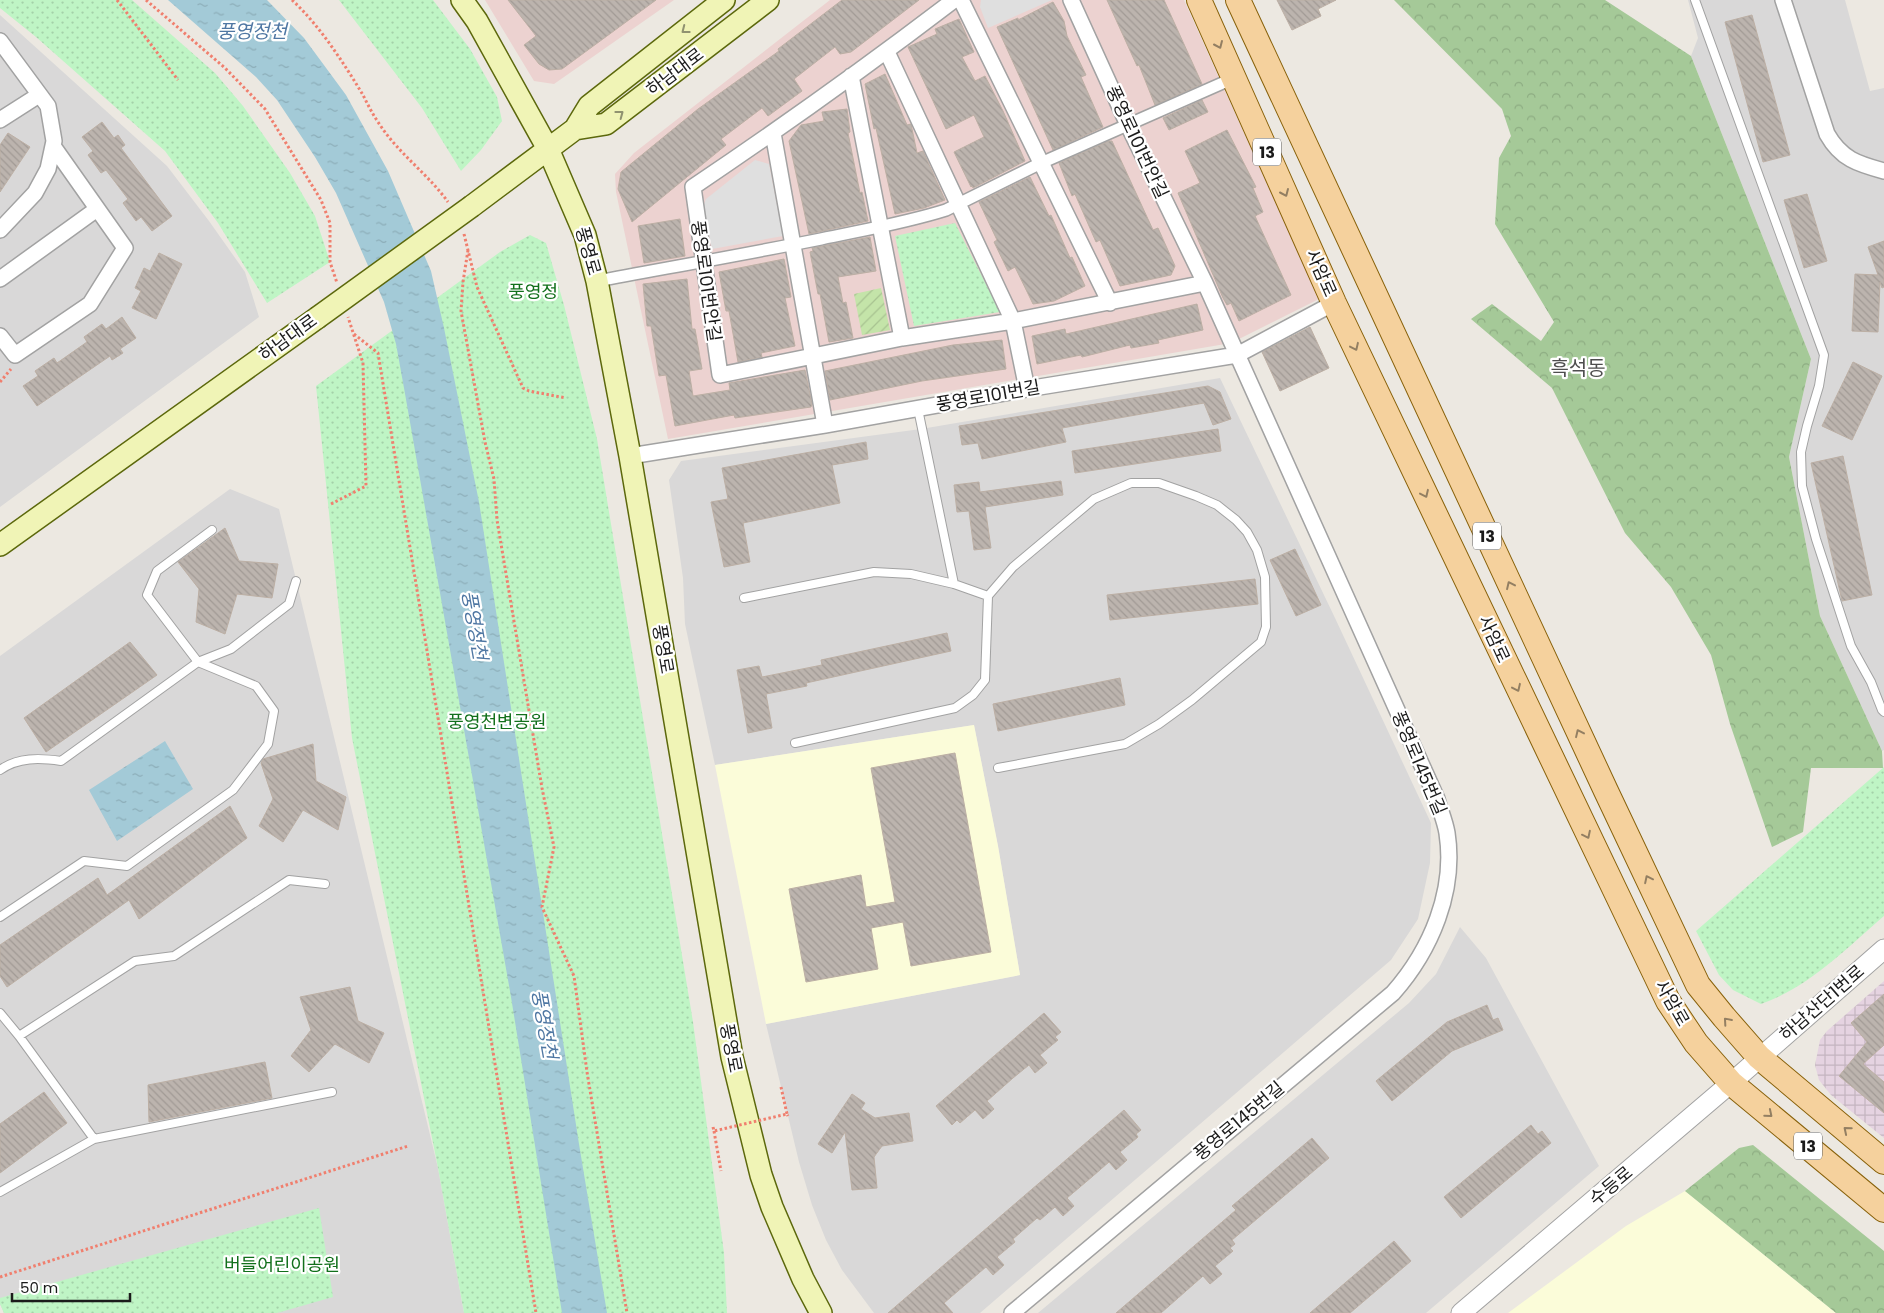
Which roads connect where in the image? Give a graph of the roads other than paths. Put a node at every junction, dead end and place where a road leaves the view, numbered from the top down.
1 (462, 0) edge
2 (724, 0) edge
3 (768, 0) edge
4 (954, 0) edge
5 (961, 0) edge
6 (1071, 0) edge
7 (1199, 0) edge
8 (1238, 0) edge
9 (1695, 0) edge
10 (1783, 0) edge
11 (0, 41) edge
12 (886, 52) junction
13 (851, 76) junction
14 (1234, 78) junction
15 (39, 94) junction
16 (0, 120) edge
17 (1128, 125) junction
18 (575, 129) junction
19 (773, 133) junction
20 (53, 146) junction
21 (548, 149) junction
22 (1041, 163) junction
23 (1884, 171) edge
24 (957, 204) junction
25 (97, 209) junction
26 (881, 226) junction
27 (0, 230) edge
28 (793, 244) junction
29 (702, 262) junction
30 (0, 279) edge
31 (597, 280) junction
32 (1205, 284) junction
33 (1110, 303) junction
34 (1334, 303) junction
35 (1012, 321) junction
36 (0, 336) edge
37 (902, 338) junction
38 (1236, 355) junction
39 (814, 356) junction
40 (1027, 389) junction
41 (918, 408) junction
42 (825, 425) junction
43 (630, 456) junction
44 (212, 530) dead end
45 (0, 545) edge
46 (296, 582) dead end
47 (954, 584) junction
48 (988, 596) junction
49 (744, 598) dead end
50 (198, 662) junction
51 (1884, 712) edge
52 (795, 742) dead end
53 (998, 768) dead end
54 (0, 770) edge
55 (325, 884) dead end
56 (0, 917) edge
57 (1884, 950) edge
58 (0, 1013) edge
59 (19, 1036) junction
60 (1759, 1057) junction
61 (1731, 1083) junction
62 (332, 1092) dead end
63 (94, 1139) junction
64 (1884, 1162) edge
65 (0, 1192) edge
66 (1884, 1210) edge
67 (822, 1313) edge
68 (1012, 1313) edge
69 (1461, 1313) edge

1 - 21 main road, 풍영로
2 -> 18 main road, 하남대로
18 -> 3 main road, 하남대로
4 - 12 street, 풍영로101번안길
5 - 22 street
6 - 17 street, 풍영로101번안길
7 -> 14 main road, 사암로 / 13
60 -> 8 main road, 사암로 / 13
9 - 51 lane
10 - 23 street
11 - 15 street
12 - 13 street, 풍영로101번안길
12 - 24 street
13 - 19 street, 풍영로101번안길
13 - 26 street
14 - 17 street
14 -> 34 main road, 사암로 / 13
15 - 16 street
15 - 20 street
17 - 22 street
17 - 32 street, 풍영로101번안길
18 - 21 main road, 하남대로
19 - 28 street
19 - 29 street, 풍영로101번안길
20 - 25 street
20 - 27 street
21 - 31 main road, 풍영로
21 - 45 main road, 하남대로, bridge
22 - 24 street
22 - 33 street
24 - 26 street
24 - 35 street
25 - 30 street
25 - 36 street
26 - 28 street
26 - 37 street
28 - 29 street
28 - 39 street
29 - 31 street
29 - 39 street, 풍영로101번안길
31 - 43 main road, 풍영로
32 - 33 street, 풍영로101번안길
32 - 38 street, 풍영로101번안길
33 - 35 street, 풍영로101번안길
34 - 38 street, 풍영로101번길
34 -> 61 main road, 사암로 / 13
35 - 37 street, 풍영로101번안길
35 - 40 street
37 - 39 street, 풍영로101번안길
38 - 40 street, 풍영로101번길
38 - 68 street, 풍영로145번길
39 - 42 street
40 - 41 street, 풍영로101번길
41 - 42 street, 풍영로101번길
41 - 47 lane
42 - 43 street, 풍영로101번길
43 - 67 main road, 풍영로
44 - 50 lane
46 - 50 lane
47 - 48 lane
47 - 49 lane
48 - 52 lane
48 - 53 lane
50 - 54 lane
50 - 56 lane
55 - 59 lane
57 - 60 street, 하남산단1번로
58 - 59 lane
59 - 63 lane
60 - 61 street, 수등로
64 -> 60 main road, 사암로 / 13
61 -> 66 main road, 사암로 / 13
61 - 69 street, 수등로
62 - 63 lane
63 - 65 lane

